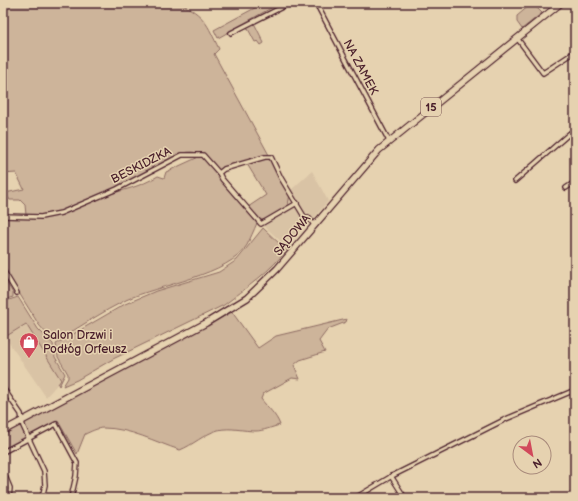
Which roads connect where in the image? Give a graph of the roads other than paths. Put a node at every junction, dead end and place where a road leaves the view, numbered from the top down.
1 (290, 3) edge
2 (316, 3) edge
3 (561, 3) edge
4 (231, 33) dead end
5 (517, 38) junction
6 (575, 52) edge
7 (570, 133) dead end
8 (389, 141) junction
9 (220, 173) junction
10 (515, 181) dead end
11 (575, 182) edge
12 (566, 188) dead end
13 (297, 203) junction
14 (3, 216) edge
15 (314, 225) junction
16 (3, 270) edge
17 (17, 293) dead end
18 (3, 388) edge
19 (575, 390) edge
20 (22, 421) junction
21 (3, 431) edge
22 (29, 439) junction
23 (3, 452) edge
24 (3, 471) edge
25 (391, 476) junction
26 (9, 498) edge
27 (42, 498) edge
28 (71, 498) edge
29 (355, 498) edge
30 (405, 498) edge

1 - 4 street
2 - 8 street, NA ZAMEK
3 - 5 main road, SĄDOWA / 15
5 - 6 street
5 - 8 main road, SĄDOWA / 15
7 - 10 street
8 - 15 main road, SĄDOWA / 15
9 - 13 street, BESKIDZKA
9 - 13 street
9 - 14 street, BESKIDZKA
11 - 12 street
13 - 15 street
15 - 20 main road, SĄDOWA / 15
16 - 17 street
18 - 20 street
19 - 25 street
20 - 21 main road, SĄDOWA / 15
20 - 22 street
22 - 23 street
22 - 27 street
22 - 28 street
24 - 26 street
25 - 29 street
25 - 30 street

